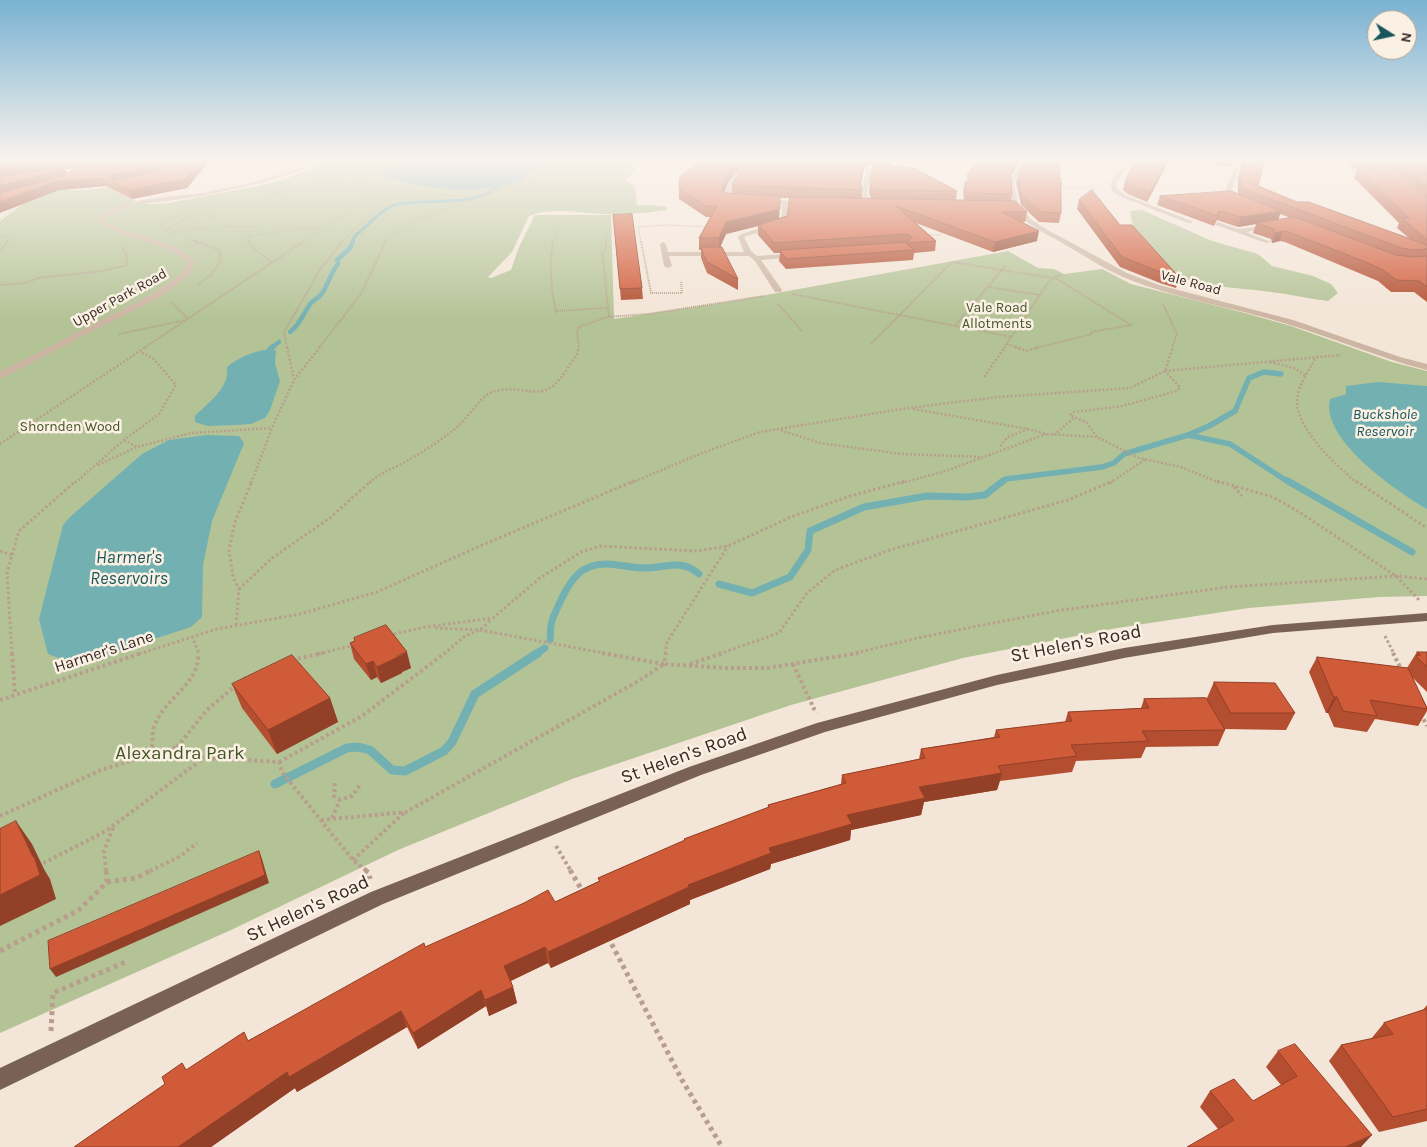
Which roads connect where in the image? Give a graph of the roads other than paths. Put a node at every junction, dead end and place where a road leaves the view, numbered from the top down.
1 (110, 212) edge
2 (785, 212) edge
3 (1018, 212) edge
4 (1163, 212) edge
5 (1190, 222) dead end
6 (1218, 224) edge
7 (1281, 224) edge
8 (1238, 231) junction
9 (1268, 242) dead end
10 (663, 244) dead end
11 (666, 254) junction
12 (803, 255) edge
13 (753, 256) junction
14 (668, 266) dead end
15 (780, 291) road end
16 (1427, 367) edge
17 (0, 376) edge
18 (1424, 610) edge
19 (0, 1079) edge

1 - 17 street, Upper Park Road
2 - 13 street
3 - 16 street, Vale Road
4 - 5 street
6 - 8 street
7 - 8 street
8 - 9 street
10 - 11 street
11 - 13 street
11 - 14 street
12 - 13 street
13 - 15 street
18 - 19 main road, St Helen's Road

